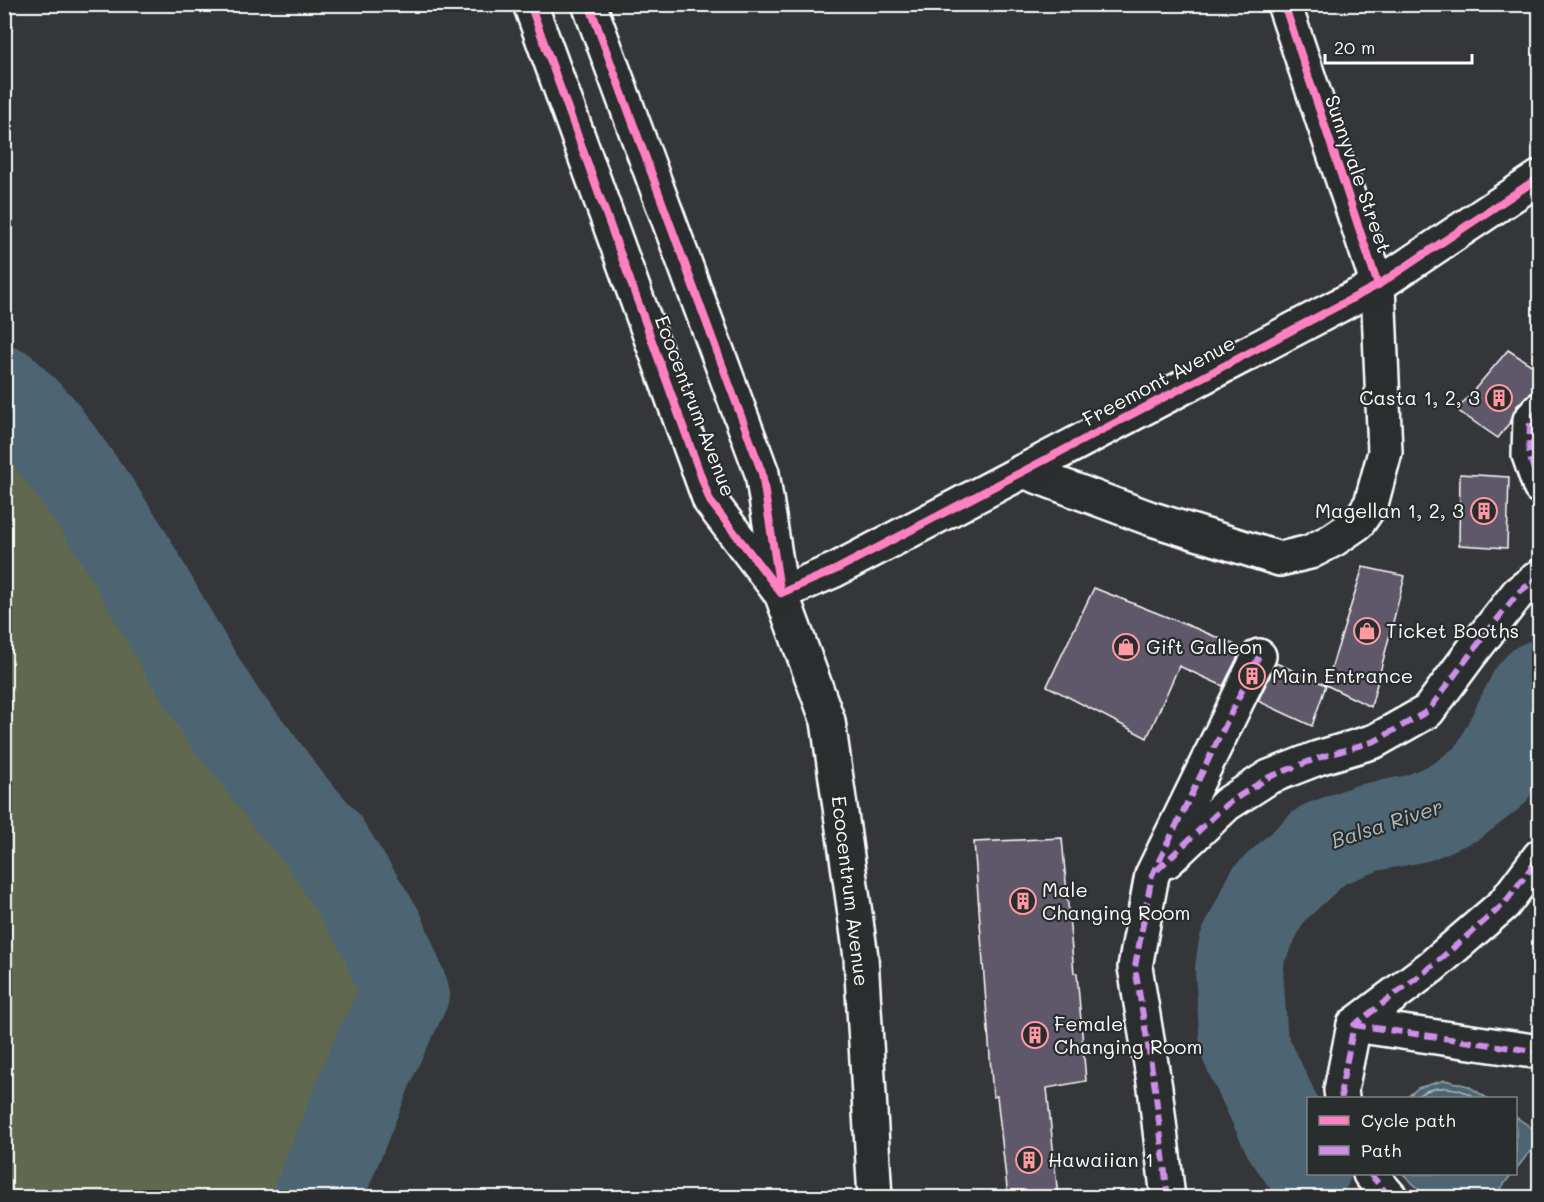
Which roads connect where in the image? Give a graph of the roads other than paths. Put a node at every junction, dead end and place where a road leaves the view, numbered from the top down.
1 (530, 4) edge
2 (590, 4) edge
3 (1284, 4) edge
4 (1539, 177) edge
5 (1378, 285) junction
6 (1539, 409) edge
7 (1023, 471) junction
8 (1539, 487) edge
9 (1539, 576) edge
10 (781, 593) junction
11 (1259, 656) dead end
12 (1539, 856) edge
13 (1152, 875) junction
14 (1354, 1025) junction
15 (1539, 1052) edge
16 (1342, 1097) edge
17 (1372, 1175) edge
18 (874, 1197) edge
19 (1168, 1197) edge
20 (1391, 1197) edge

1 - 10 street, Ecocentrum Avenue
2 - 10 street, Ecocentrum Avenue
3 - 5 street, Sunnyvale Street
4 - 5 street, Freemont Avenue
5 - 7 street, Freemont Avenue
5 - 7 street, Sunnyvale Street
6 - 8 street
7 - 10 street, Freemont Avenue
9 - 13 street
10 - 18 street, Ecocentrum Avenue
11 - 13 street
12 - 14 street
13 - 19 street
14 - 15 street
14 - 16 street
17 - 20 street

